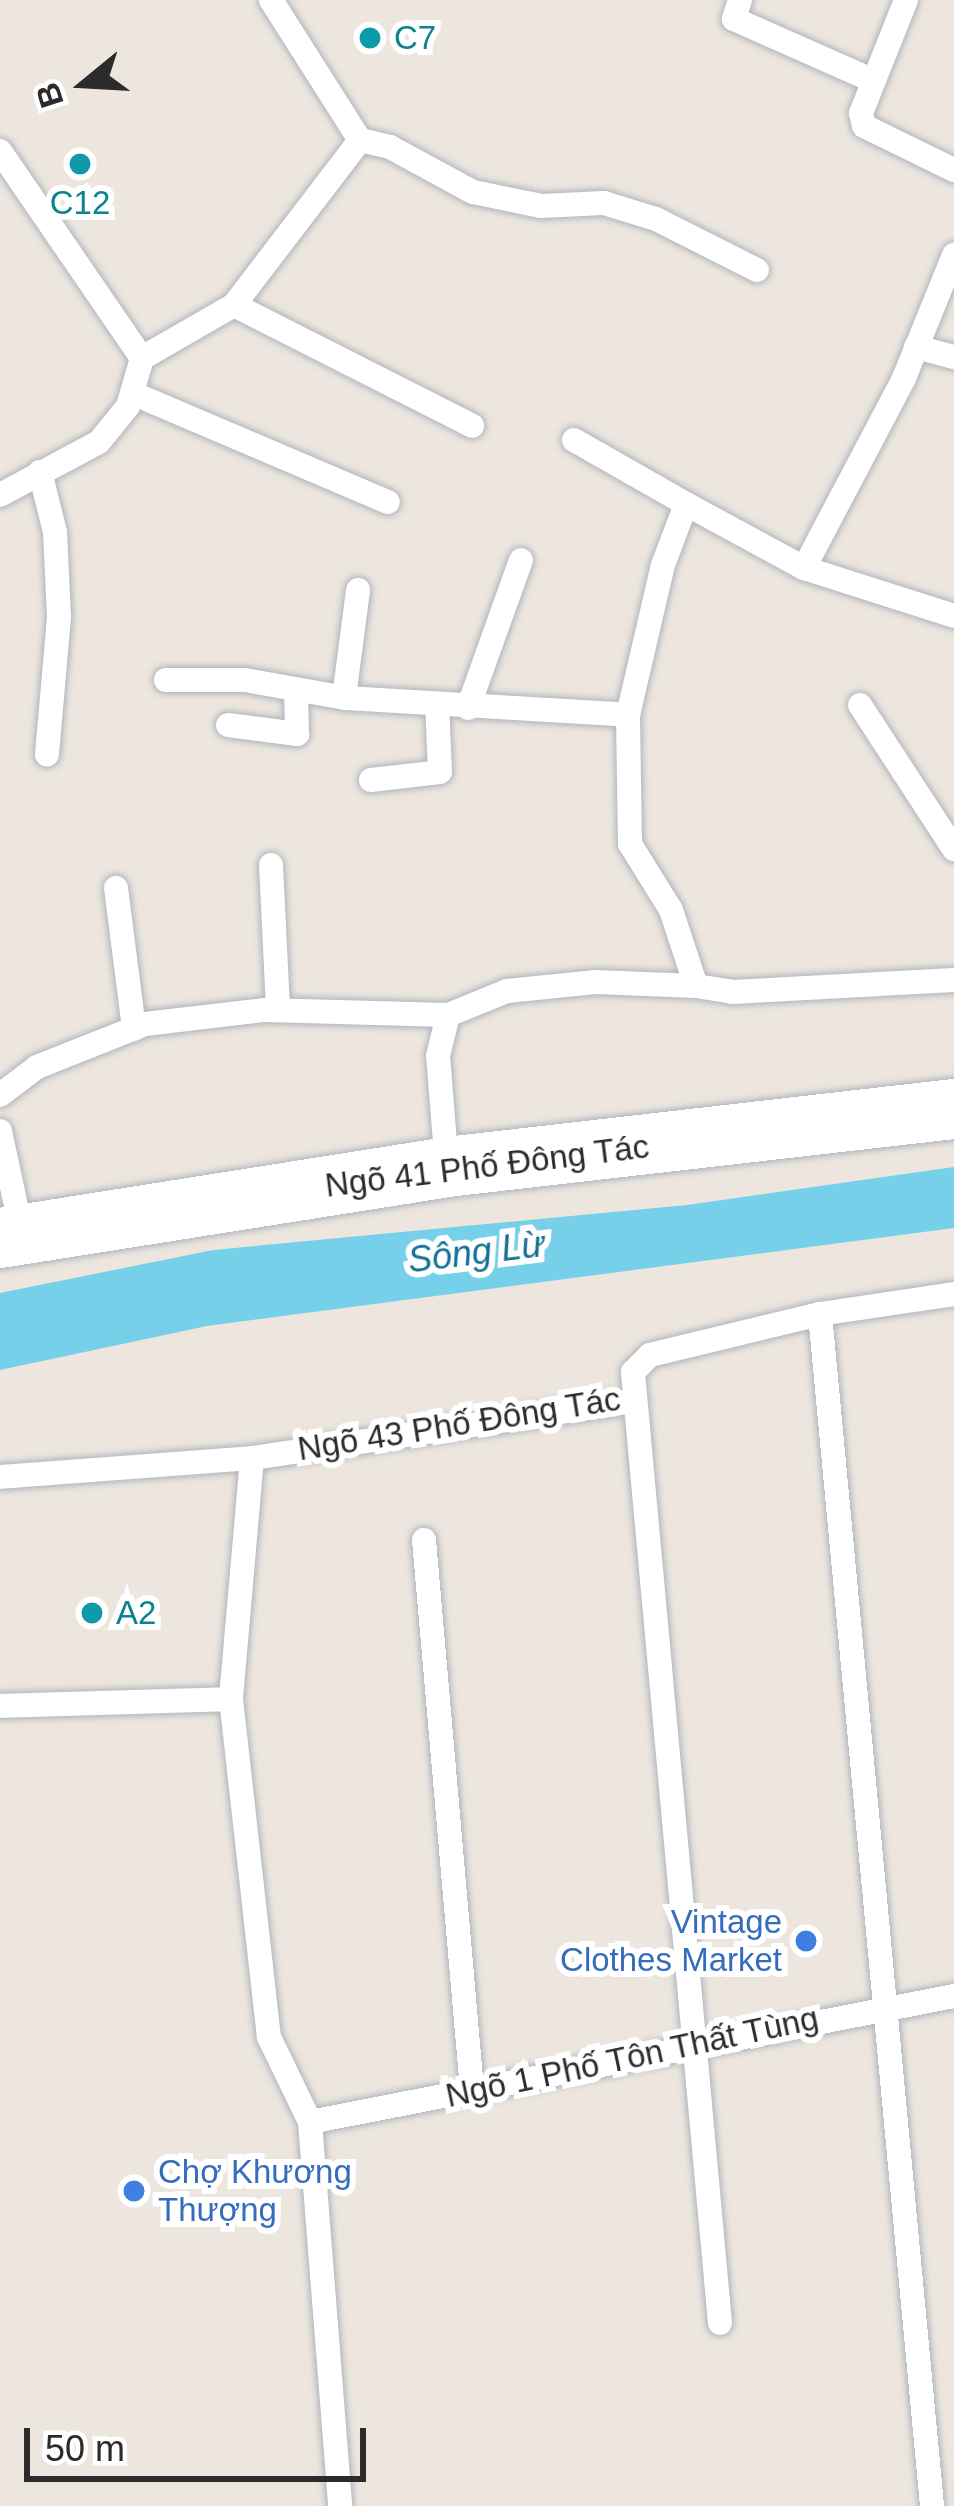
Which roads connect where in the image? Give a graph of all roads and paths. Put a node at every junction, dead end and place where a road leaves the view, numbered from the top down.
1 (271, 0) edge
2 (740, 0) edge
3 (906, 0) edge
4 (874, 81) junction
5 (360, 140) junction
6 (0, 151) edge
7 (954, 170) edge
8 (954, 254) edge
9 (757, 270) dead end
10 (234, 305) junction
11 (916, 347) junction
12 (954, 357) edge
13 (142, 358) junction
14 (132, 393) junction
15 (472, 427) dead end
16 (574, 440) dead end
17 (40, 472) junction
18 (0, 495) edge
19 (388, 502) dead end
20 (686, 504) junction
21 (521, 560) dead end
22 (804, 568) junction
23 (358, 590) dead end
24 (954, 616) edge
25 (166, 680) dead end
26 (296, 691) junction
27 (344, 697) junction
28 (437, 704) junction
29 (860, 705) dead end
30 (468, 708) junction
31 (628, 715) junction
32 (228, 725) dead end
33 (47, 754) dead end
34 (371, 781) dead end
35 (954, 849) edge
36 (271, 866) dead end
37 (116, 888) dead end
38 (954, 980) edge
39 (696, 986) junction
40 (278, 1010) junction
41 (448, 1016) junction
42 (134, 1029) junction
43 (0, 1095) edge
44 (954, 1109) edge
45 (0, 1131) edge
46 (447, 1167) junction
47 (11, 1236) edge
48 (954, 1294) edge
49 (820, 1314) junction
50 (633, 1401) junction
51 (252, 1458) junction
52 (0, 1477) edge
53 (424, 1540) dead end
54 (231, 1699) junction
55 (0, 1706) edge
56 (954, 1996) edge
57 (890, 2003) junction
58 (699, 2044) junction
59 (472, 2090) junction
60 (310, 2122) junction
61 (719, 2323) dead end
62 (340, 2506) edge
63 (932, 2506) edge

1 - 5 lane
2 - 4 lane
3 - 4 lane
4 - 7 lane
5 - 9 lane
5 - 10 lane
6 - 13 lane
8 - 11 lane
10 - 13 lane
10 - 15 lane
11 - 12 lane
11 - 22 lane
13 - 14 lane
14 - 17 lane
14 - 19 lane
16 - 20 lane
17 - 18 lane
17 - 33 lane
20 - 22 lane
20 - 31 lane
21 - 30 lane
22 - 24 lane
23 - 27 lane
25 - 26 lane
26 - 27 lane
26 - 32 lane
27 - 28 lane
28 - 30 lane
28 - 34 lane
29 - 35 lane
30 - 31 lane
31 - 39 lane
36 - 40 lane
37 - 42 lane
38 - 39 lane
39 - 41 lane
40 - 41 lane
40 - 42 lane
41 - 46 lane
42 - 43 lane
44 - 46 street, Ngõ 41 Phố Đông Tác
45 - 47 lane, Ngõ 41 Phố Đông Tác
46 - 47 street, Ngõ 41 Phố Đông Tác
48 - 49 lane, Ngõ 43 Phố Đông Tác
49 - 50 lane, Ngõ 43 Phố Đông Tác
49 - 57 lane
50 - 51 lane, Ngõ 43 Phố Đông Tác
50 - 58 lane
51 - 52 lane, Ngõ 43 Phố Đông Tác
51 - 54 lane
53 - 59 lane
54 - 55 lane
54 - 60 lane
56 - 57 lane, Ngõ 1 Phố Tôn Thất Tùng
57 - 58 lane, Ngõ 1 Phố Tôn Thất Tùng
57 - 63 lane
58 - 59 lane, Ngõ 1 Phố Tôn Thất Tùng
58 - 61 lane
59 - 60 lane, Ngõ 1 Phố Tôn Thất Tùng
60 - 62 lane

